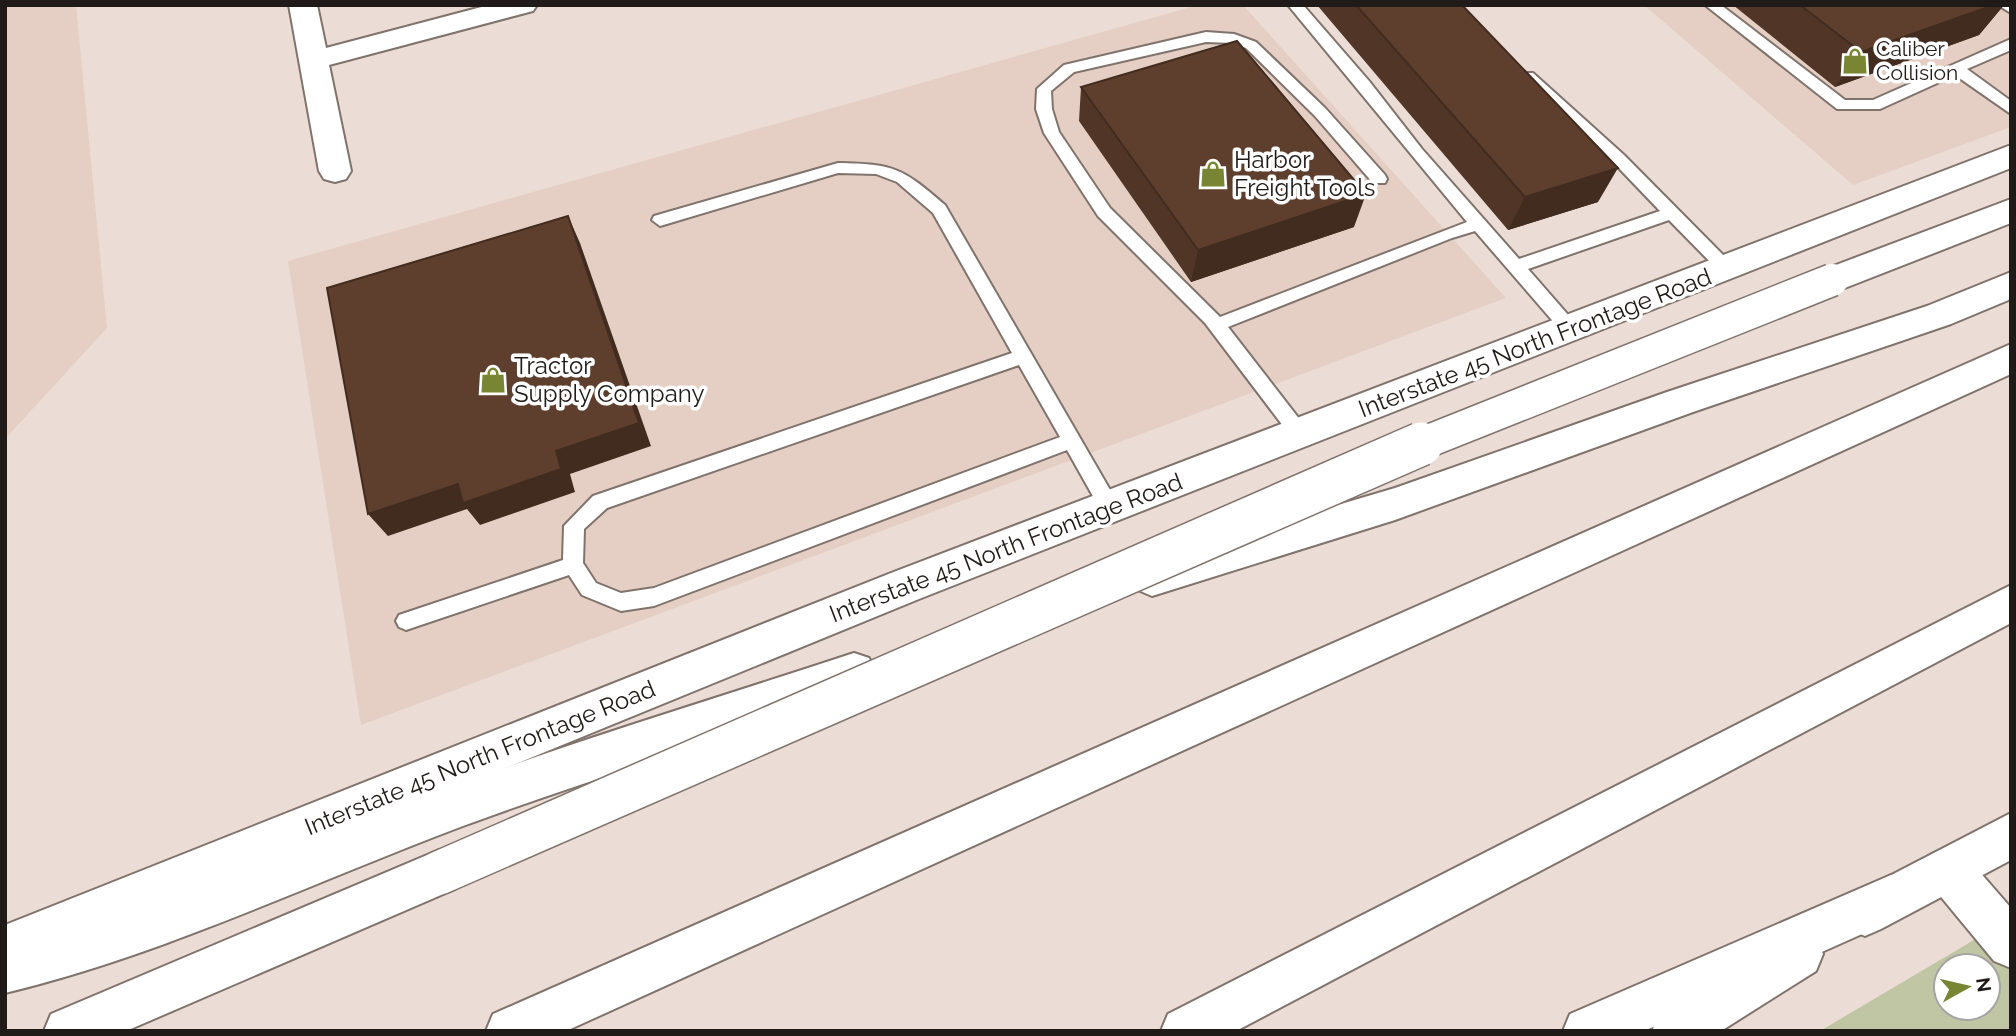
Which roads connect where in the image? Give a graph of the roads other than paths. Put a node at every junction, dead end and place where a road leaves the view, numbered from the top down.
1 (303, 5) edge
2 (523, 5) edge
3 (1294, 5) edge
4 (1712, 5) edge
5 (2005, 5) edge
6 (2011, 9) edge
7 (2011, 44) edge
8 (314, 60) junction
9 (1517, 66) edge
10 (1956, 68) junction
11 (2011, 108) edge
12 (2011, 156) edge
13 (335, 171) dead end
14 (1379, 178) dead end
15 (2011, 209) edge
16 (1672, 214) junction
17 (660, 220) dead end
18 (1479, 225) junction
19 (1516, 267) junction
20 (1726, 268) junction
21 (2011, 285) edge
22 (1216, 325) junction
23 (1570, 329) junction
24 (1024, 356) junction
25 (2011, 358) edge
26 (1300, 435) junction
27 (1072, 440) junction
28 (1110, 508) junction
29 (573, 565) junction
30 (2011, 603) edge
31 (406, 621) dead end
32 (2011, 835) edge
33 (1948, 870) junction
34 (1891, 898) junction
35 (2011, 944) edge
36 (5, 949) edge
37 (5, 969) edge
38 (68, 1031) edge
39 (510, 1031) edge
40 (1185, 1031) edge
41 (1587, 1031) edge
42 (1676, 1031) edge

1 - 8 main road
2 - 8 main road
3 - 18 lane
4 - 10 lane
5 - 6 lane
7 - 10 lane
8 - 13 main road
9 - 16 lane
10 - 11 lane
12 - 20 main road, Interstate 45 North Frontage Road
14 - 22 lane
15 - 38 main road, bridge
16 - 19 lane
16 - 20 lane
17 - 24 lane
18 - 19 lane
18 - 22 lane
19 - 23 lane
20 - 23 main road, Interstate 45 North Frontage Road
21 - 37 main road
22 - 26 lane
23 - 26 main road, Interstate 45 North Frontage Road
24 - 27 lane
24 - 29 lane
25 - 39 main road
26 - 28 main road, Interstate 45 North Frontage Road
27 - 28 lane
27 - 29 lane
28 - 36 main road, Interstate 45 North Frontage Road
29 - 31 lane
30 - 40 main road
32 - 33 main road
33 - 34 main road
33 - 35 main road
34 - 41 main road
34 - 42 main road

